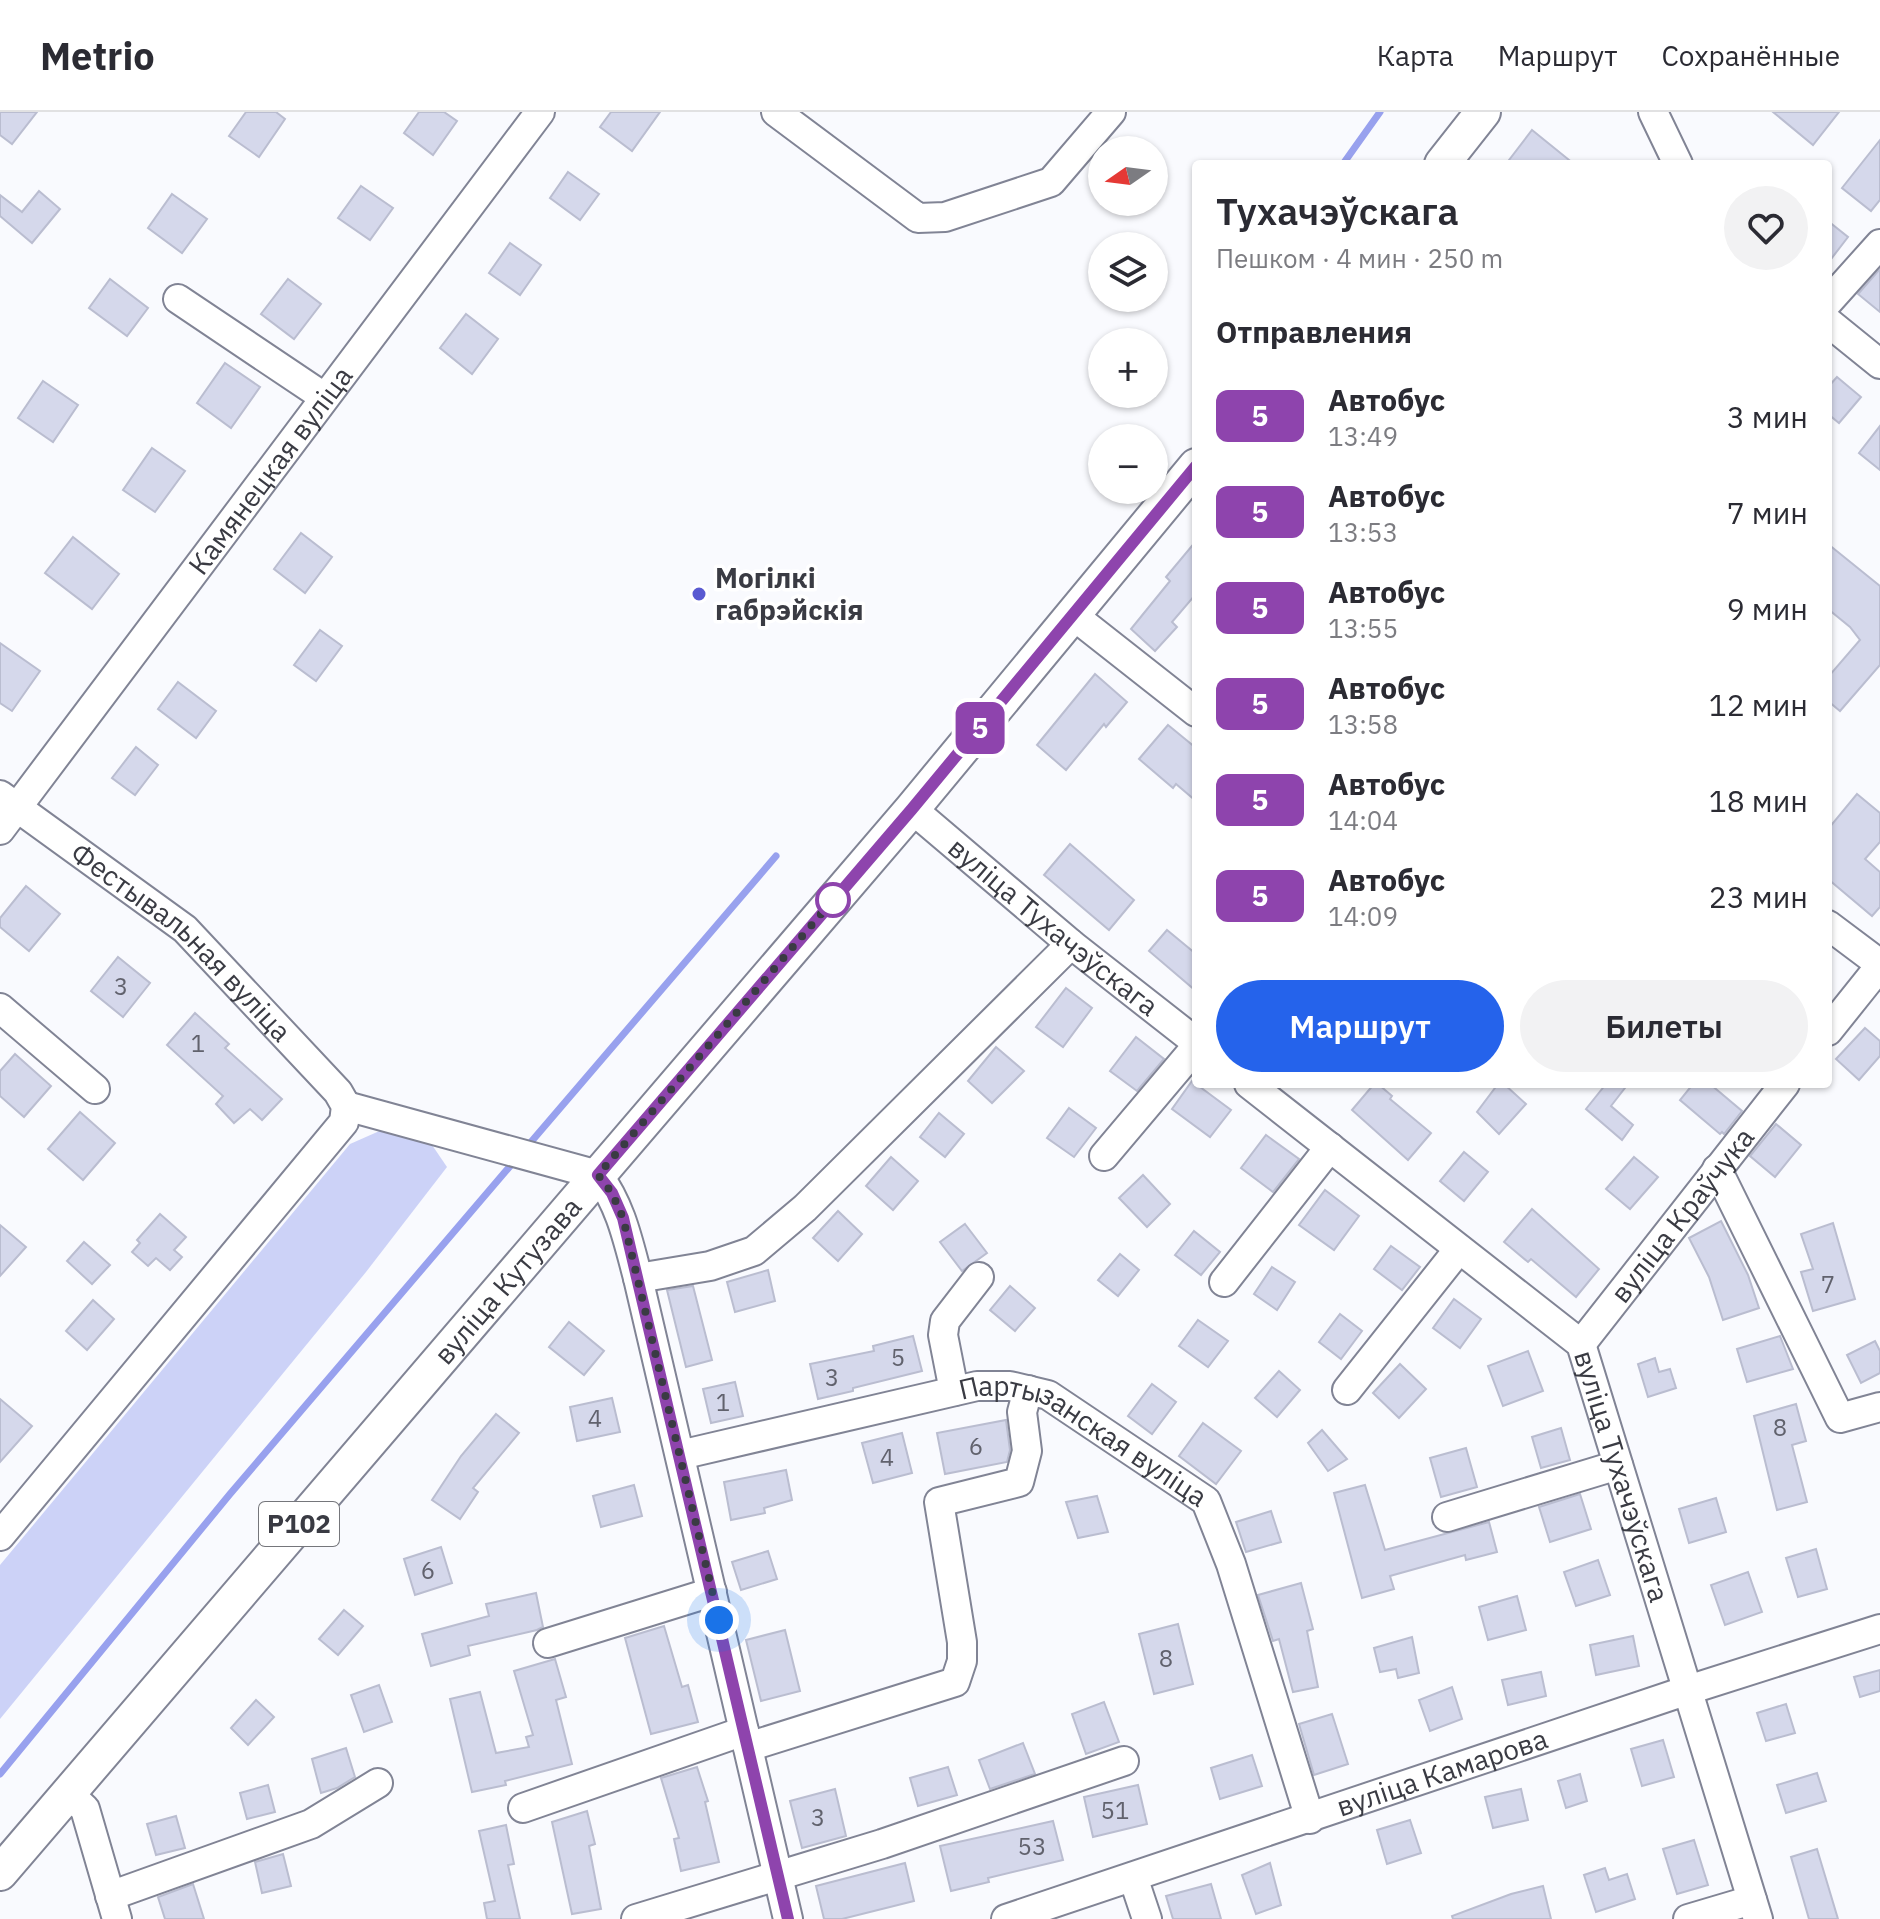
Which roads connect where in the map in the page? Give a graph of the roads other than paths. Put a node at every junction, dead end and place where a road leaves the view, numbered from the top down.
1 (540, 112) edge
2 (776, 112) edge
3 (1111, 112) edge
4 (1483, 112) edge
5 (1653, 112) edge
6 (1445, 160) edge
7 (1676, 160) edge
8 (1880, 244) edge
9 (1832, 298) edge
10 (178, 299) dead end
11 (1832, 325) edge
12 (1880, 364) edge
13 (324, 397) junction
14 (1192, 471) edge
15 (1074, 616) junction
16 (1192, 709) edge
17 (912, 809) junction
18 (6, 811) edge
19 (1832, 928) edge
20 (1071, 944) junction
21 (1880, 965) edge
22 (0, 1008) edge
23 (1832, 1026) edge
24 (1192, 1042) edge
25 (1192, 1050) edge
26 (1254, 1088) edge
27 (1782, 1088) edge
28 (95, 1089) dead end
29 (345, 1114) junction
30 (1330, 1147) junction
31 (1104, 1156) dead end
32 (1717, 1169) junction
33 (598, 1175) junction
34 (1459, 1249) junction
35 (979, 1277) dead end
36 (638, 1278) junction
37 (1224, 1282) dead end
38 (1581, 1344) junction
39 (1028, 1390) junction
40 (1347, 1390) dead end
41 (954, 1391) junction
42 (1880, 1407) edge
43 (680, 1455) junction
44 (1618, 1465) junction
45 (1447, 1517) dead end
46 (0, 1536) edge
47 (712, 1592) junction
48 (1880, 1629) edge
49 (548, 1643) dead end
50 (1688, 1690) junction
51 (746, 1739) junction
52 (1124, 1761) dead end
53 (378, 1783) dead end
54 (68, 1793) junction
55 (523, 1808) dead end
56 (1310, 1819) junction
57 (0, 1873) edge
58 (777, 1877) junction
59 (1133, 1877) junction
60 (113, 1907) edge
61 (1755, 1910) edge
62 (636, 1919) edge
63 (788, 1919) edge
64 (1006, 1919) edge
65 (1147, 1919) edge
66 (1688, 1919) edge

1 - 13 street, Камянецкая вуліца
2 - 3 street
4 - 6 main road
5 - 7 street
8 - 9 street
10 - 13 street
11 - 12 street
13 - 18 street, Камянецкая вуліца
14 - 15 main road, вуліца Кутузава / Р102
15 - 16 street
15 - 17 main road, вуліца Кутузава / Р102
17 - 20 street, вуліца Тухачэўскага
17 - 33 main road, вуліца Кутузава / Р102
18 - 29 street, Фестывальная вуліца
19 - 21 street
20 - 24 street, вуліца Тухачэўскага
20 - 36 street
21 - 23 street
22 - 28 street
25 - 31 street
26 - 30 street, вуліца Тухачэўскага
27 - 32 street, вуліца Краўчука
29 - 33 street
29 - 46 street
30 - 34 street, вуліца Тухачэўскага
30 - 37 street
32 - 38 street, вуліца Краўчука
32 - 42 street
33 - 36 street
33 - 54 main road, вуліца Кутузава / Р102
34 - 38 street, вуліца Тухачэўскага
34 - 40 street
35 - 41 street
36 - 43 street
38 - 44 street, вуліца Тухачэўскага
39 - 41 street, Партызанская вуліца
39 - 51 street
39 - 56 street, Партызанская вуліца
41 - 43 street, Партызанская вуліца
43 - 47 street
44 - 45 street
44 - 50 street, вуліца Тухачэўскага
47 - 49 street
47 - 51 street
48 - 50 street, вуліца Камарова
50 - 56 street, вуліца Камарова
50 - 61 street, вуліца Тухачэўскага
51 - 55 street
51 - 58 street
52 - 58 street
53 - 60 street
54 - 57 main road, вуліца Кутузава / Р102
54 - 60 street
56 - 59 street, вуліца Камарова
58 - 62 street
58 - 63 street
59 - 64 street, вуліца Камарова
59 - 65 street
61 - 66 street

